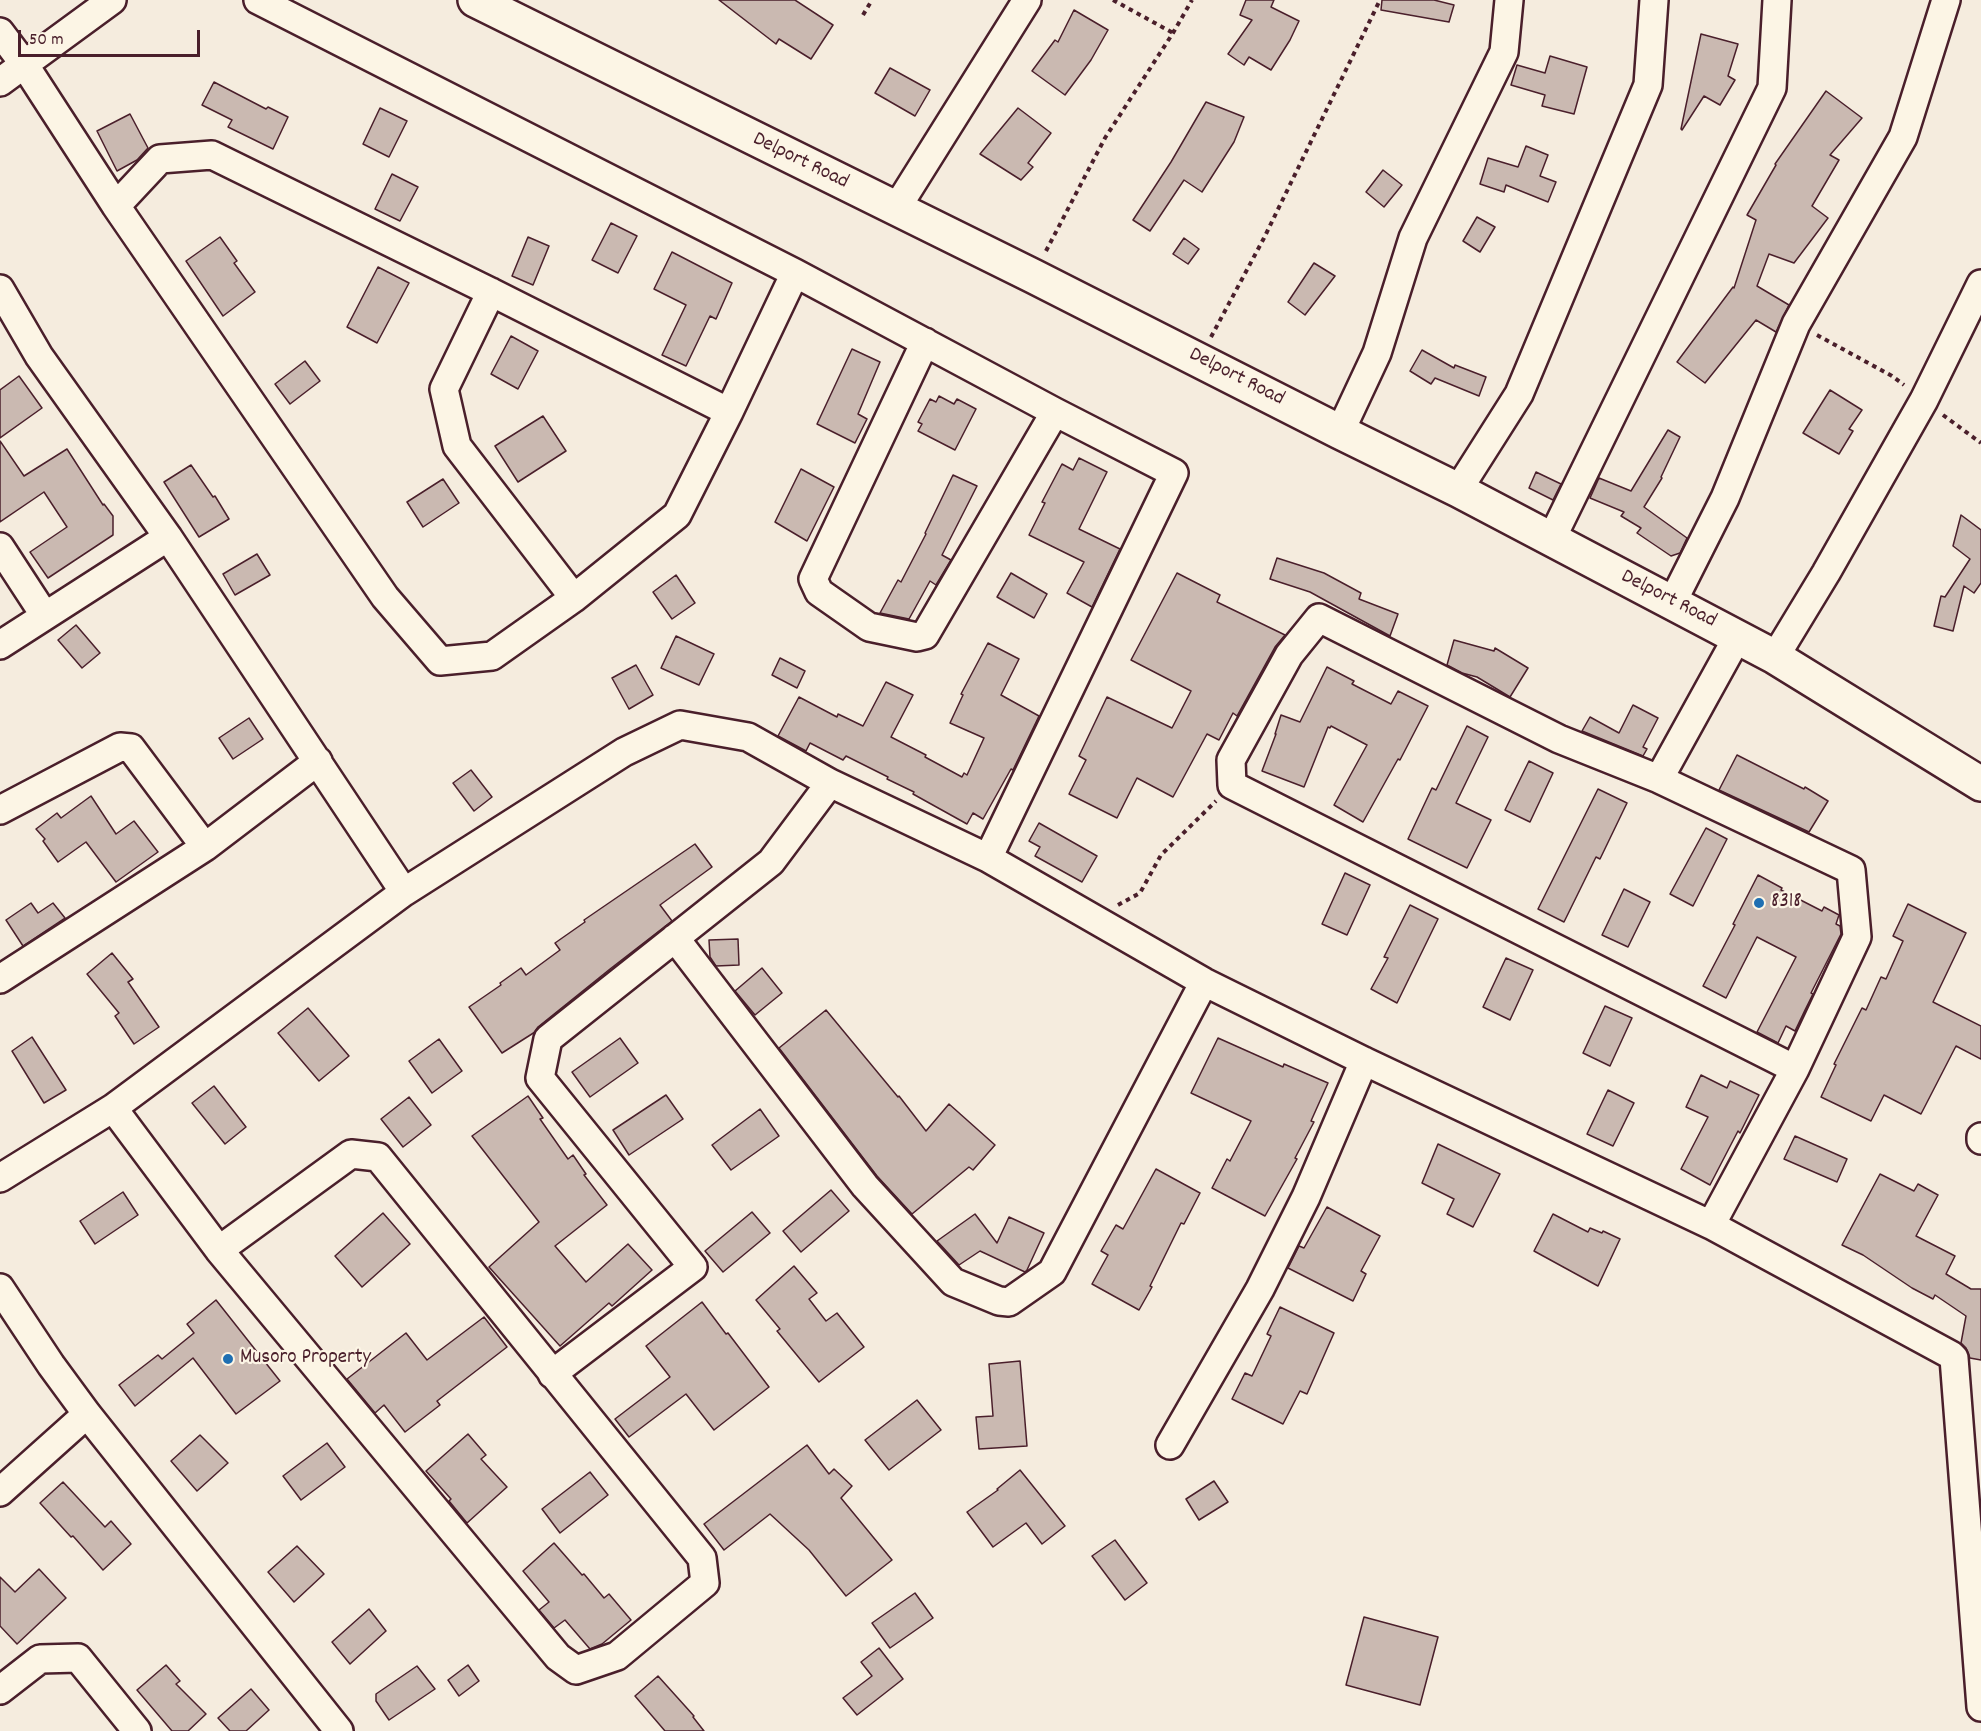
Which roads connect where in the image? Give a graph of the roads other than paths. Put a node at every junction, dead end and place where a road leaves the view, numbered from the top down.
1 (112, 0) edge
2 (258, 0) edge
3 (475, 0) edge
4 (1027, 0) edge
5 (1509, 0) edge
6 (1654, 0) edge
7 (1777, 0) edge
8 (1946, 0) edge
9 (0, 32) edge
10 (24, 64) junction
11 (0, 82) edge
12 (116, 206) junction
13 (896, 209) junction
14 (795, 273) junction
15 (1981, 284) edge
16 (0, 289) edge
17 (491, 292) junction
18 (925, 342) junction
19 (729, 412) junction
20 (1055, 412) junction
21 (1340, 432) junction
22 (1458, 490) junction
23 (168, 537) junction
24 (1551, 540) junction
25 (0, 547) edge
26 (574, 598) junction
27 (1672, 603) junction
28 (45, 616) junction
29 (1738, 636) junction
30 (0, 645) edge
31 (1775, 657) junction
32 (318, 761) junction
33 (1659, 779) junction
34 (830, 783) junction
35 (1981, 784) edge
36 (0, 810) edge
37 (205, 847) junction
38 (988, 858) junction
39 (404, 892) junction
40 (675, 938) junction
41 (0, 979) edge
42 (1204, 982) junction
43 (1364, 1061) junction
44 (1795, 1070) junction
45 (113, 1108) junction
46 (0, 1178) edge
47 (1711, 1225) junction
48 (219, 1250) junction
49 (0, 1288) edge
50 (552, 1374) junction
51 (87, 1414) junction
52 (1170, 1445) dead end
53 (0, 1492) edge
54 (1979, 1638) edge
55 (0, 1690) edge
56 (1981, 1707) edge
57 (137, 1731) edge
58 (339, 1731) edge

1 - 10 street
2 - 14 street
3 - 13 main road, Delport Road
4 - 13 street
5 - 21 street
6 - 22 street
7 - 24 street
8 - 27 street
9 - 10 street
10 - 11 street
10 - 12 street
12 - 17 street
12 - 26 street
13 - 21 main road, Delport Road
14 - 18 street
14 - 19 street
15 - 31 street
16 - 23 street
17 - 19 street
17 - 26 street
18 - 20 street
18 - 20 street
19 - 26 street
20 - 38 street
21 - 22 main road, Delport Road
22 - 24 main road, Delport Road
23 - 28 street
23 - 32 street
24 - 27 main road, Delport Road
25 - 28 street
27 - 29 main road, Delport Road
28 - 30 street
29 - 31 main road, Delport Road
29 - 33 street
31 - 35 main road, Delport Road
32 - 37 street
32 - 39 street
33 - 44 street
33 - 44 street
34 - 38 street
34 - 39 street
34 - 40 street
36 - 37 street
37 - 41 street
38 - 42 street
39 - 45 street
40 - 42 street
40 - 50 street
42 - 43 street
43 - 47 street
43 - 52 street
44 - 47 street
45 - 46 street
45 - 48 street
47 - 54 street
48 - 50 street
48 - 50 street
49 - 51 street
51 - 53 street
51 - 58 street
54 - 56 street
55 - 57 street

